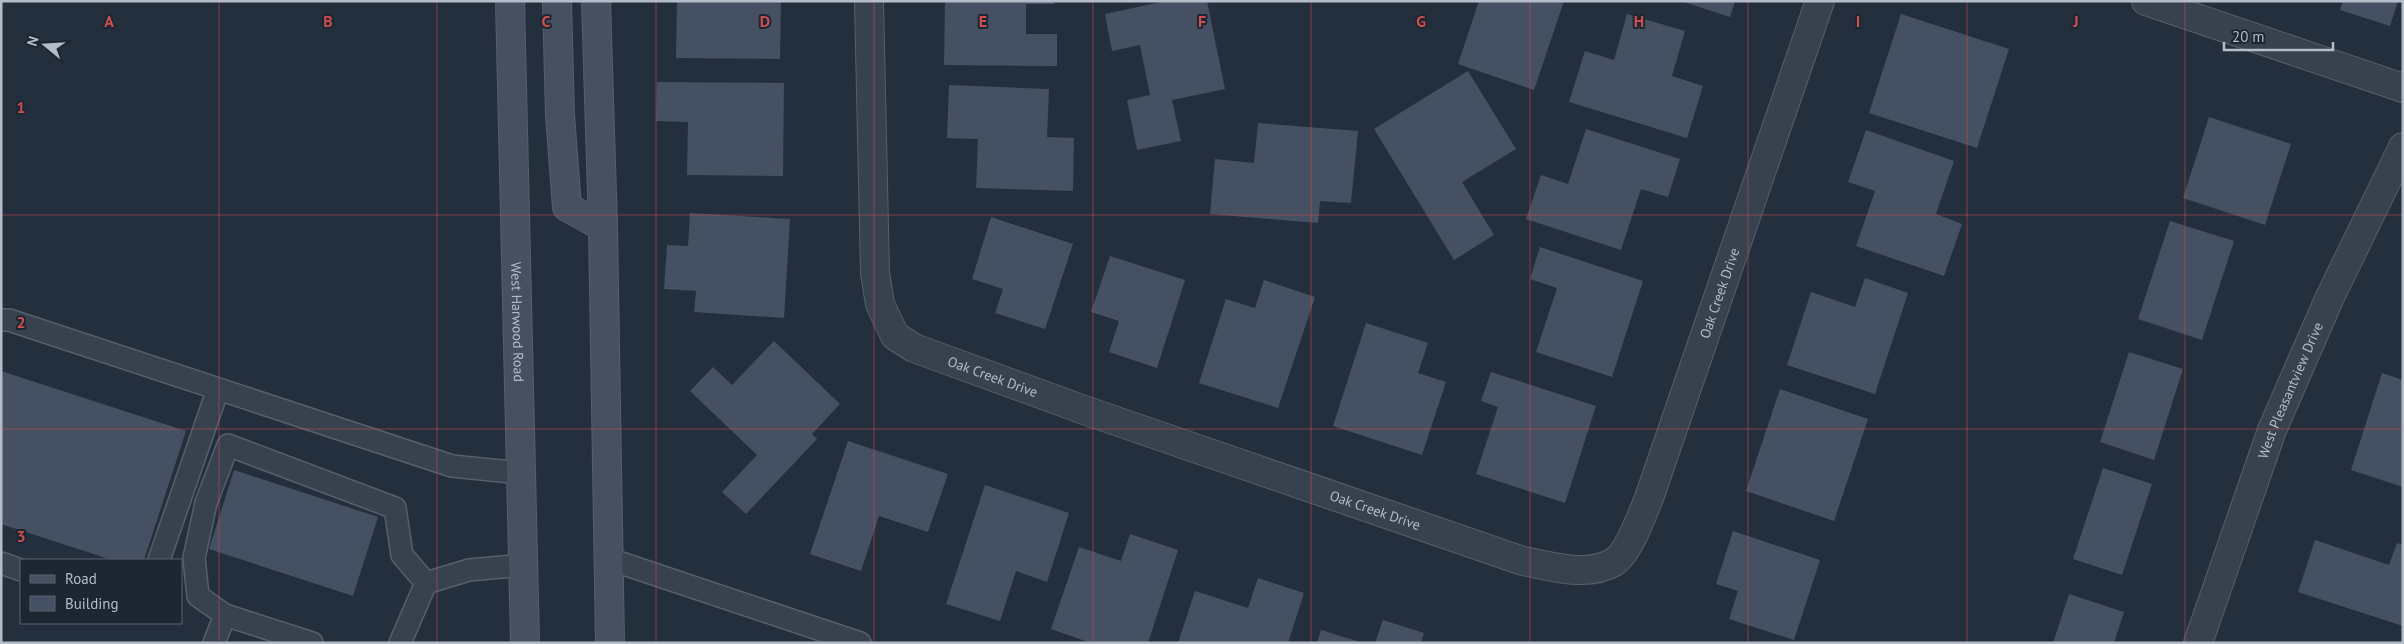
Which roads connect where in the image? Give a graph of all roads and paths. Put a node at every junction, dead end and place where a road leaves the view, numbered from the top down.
1 (510, 1) edge
2 (557, 1) edge
3 (596, 1) edge
4 (869, 1) edge
5 (1820, 1) edge
6 (2146, 1) edge
7 (2403, 88) edge
8 (2403, 147) edge
9 (603, 227) junction
10 (1, 320) edge
11 (218, 389) junction
12 (521, 473) junction
13 (609, 558) junction
14 (159, 559) edge
15 (1, 563) edge
16 (523, 565) junction
17 (20, 570) edge
18 (426, 583) junction
19 (225, 615) junction
20 (810, 635) edge
21 (2202, 642) edge
22 (214, 643) edge
23 (312, 643) edge
24 (400, 643) edge
25 (525, 643) edge
26 (610, 643) edge
27 (860, 643) edge

1 - 12 main road, West Harwood Road
2 - 9 main road
3 - 9 main road
4 - 5 street, Oak Creek Drive
6 - 7 street
8 - 21 street, West Pleasantview Drive
9 - 13 main road
10 - 11 lane
11 - 12 lane
11 - 14 lane
12 - 16 main road, West Harwood Road
13 - 20 lane
13 - 26 main road
15 - 17 lane
16 - 18 lane
16 - 25 main road, West Harwood Road
18 - 19 lane
18 - 24 lane
19 - 22 lane
19 - 23 lane
20 - 27 lane

